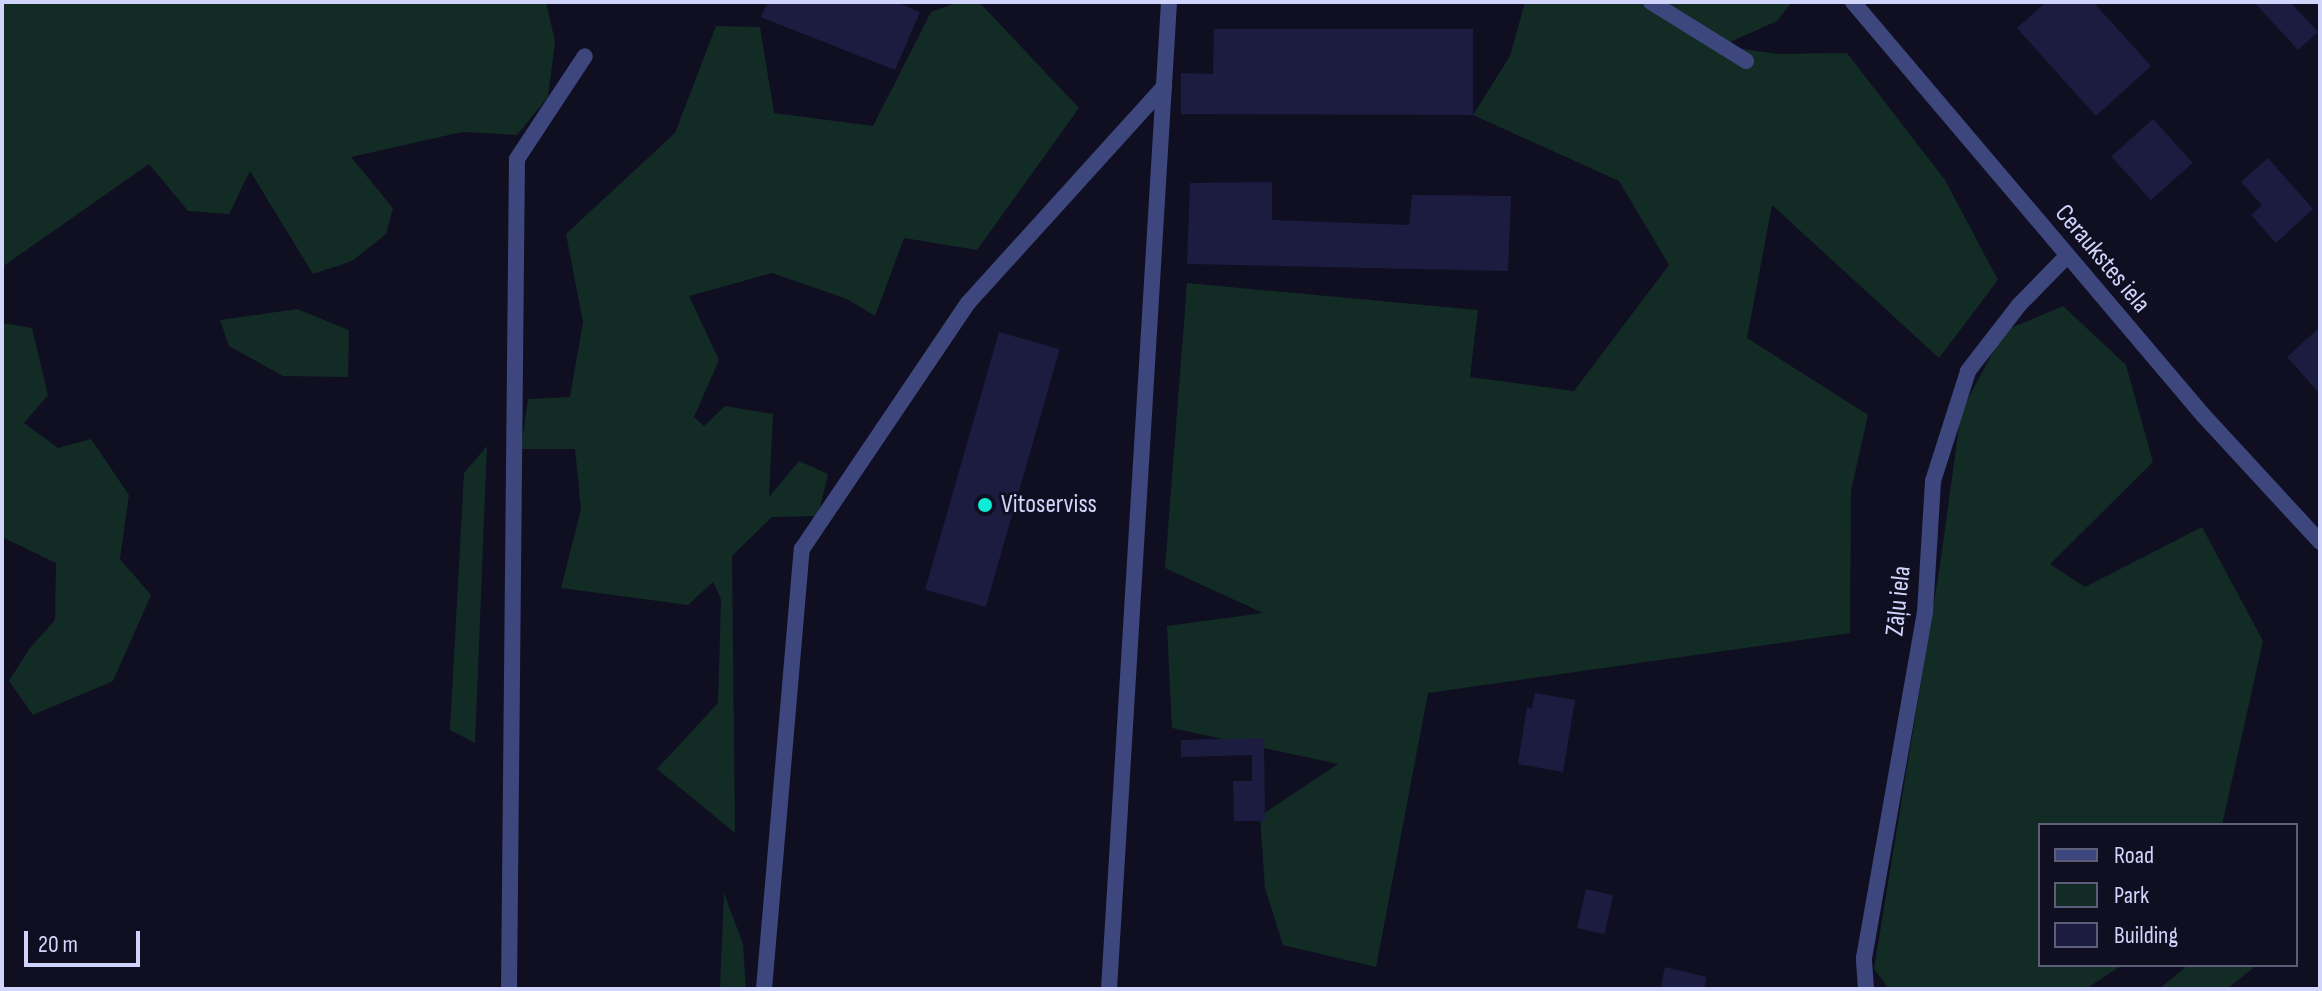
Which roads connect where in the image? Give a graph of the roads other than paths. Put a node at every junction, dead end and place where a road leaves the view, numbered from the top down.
1 (1169, 2) edge
2 (1651, 2) edge
3 (1853, 2) edge
4 (585, 56) dead end
5 (1746, 61) dead end
6 (1164, 87) junction
7 (2067, 256) junction
8 (2320, 542) edge
9 (509, 989) edge
10 (764, 989) edge
11 (1109, 989) edge
12 (1866, 989) edge

1 - 6 street
2 - 5 street
3 - 7 street, Ceraukstes iela
4 - 9 street
6 - 10 street
6 - 11 street
7 - 8 street, Ceraukstes iela
7 - 12 street, Zāļu iela

